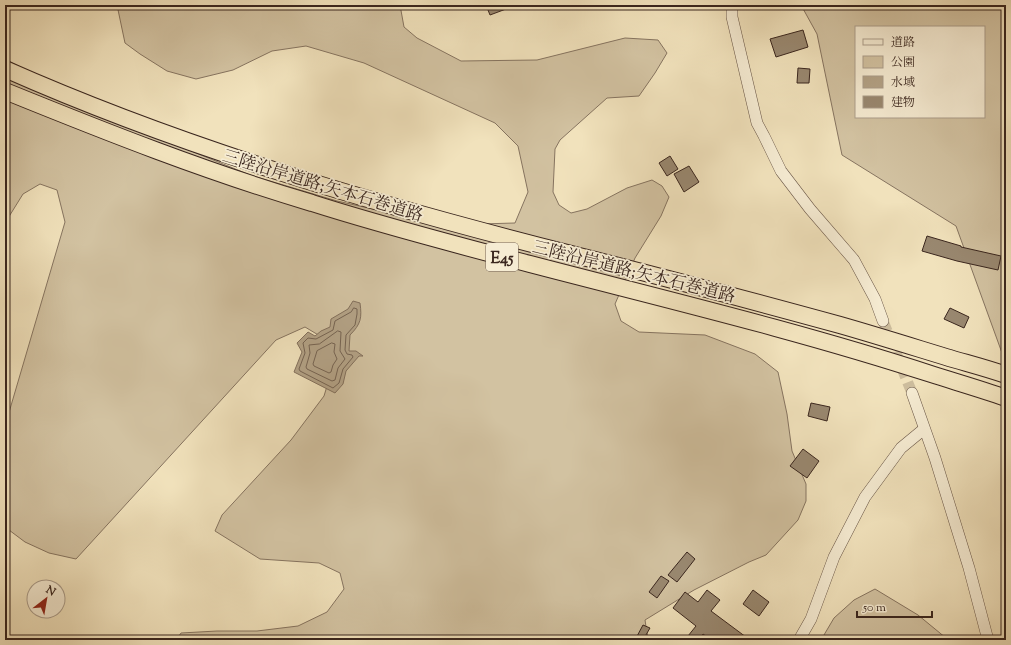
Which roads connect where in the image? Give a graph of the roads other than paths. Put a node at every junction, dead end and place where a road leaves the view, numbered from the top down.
1 (732, 5) edge
2 (5, 69) edge
3 (5, 91) edge
4 (883, 321) tunnel mouth
5 (1006, 375) edge
6 (912, 393) tunnel mouth
7 (1006, 398) edge
8 (924, 429) junction
9 (799, 640) edge
10 (988, 640) edge

1 - 4 street
2 - 5 highway, 三陸沿岸道路;矢本石巻道路 / E45
3 - 7 highway, 三陸沿岸道路;矢本石巻道路 / E45
6 - 8 street
8 - 9 street
8 - 10 street

